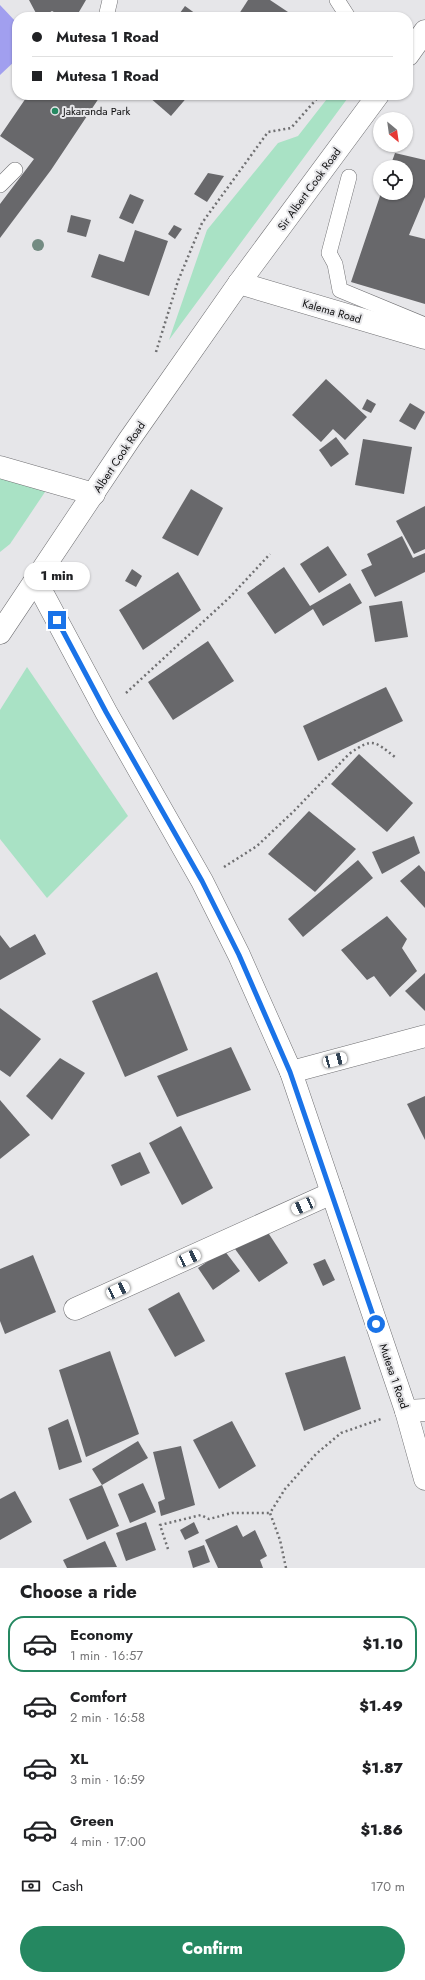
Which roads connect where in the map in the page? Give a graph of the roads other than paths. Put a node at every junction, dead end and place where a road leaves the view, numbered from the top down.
1 (110, 0) edge
2 (337, 0) edge
3 (107, 12) edge
4 (345, 12) edge
5 (425, 31) edge
6 (413, 48) edge
7 (374, 100) edge
8 (15, 170) dead end
9 (349, 177) dead end
10 (0, 185) edge
11 (240, 283) junction
12 (425, 325) edge
13 (425, 338) edge
14 (0, 467) edge
15 (94, 494) junction
16 (36, 581) junction
17 (0, 633) edge
18 (425, 1036) edge
19 (290, 1072) junction
20 (332, 1193) junction
21 (75, 1309) dead end
22 (415, 1411) edge
23 (425, 1479) edge

1 - 3 lane
2 - 4 lane
5 - 6 street
7 - 11 street, Sir Albert Cook Road
8 - 10 lane
9 - 12 lane
11 - 13 street, Kalema Road
11 - 15 street, Albert Cook Road
14 - 15 street
15 - 16 street, Albert Cook Road
16 - 17 street, Albert Cook Road
16 - 19 street, Mutesa 1 Road
18 - 19 street
19 - 20 street, Mutesa 1 Road
20 - 21 street
20 - 22 street, Mutesa 1 Road
22 - 23 street, Mutesa 1 Road

